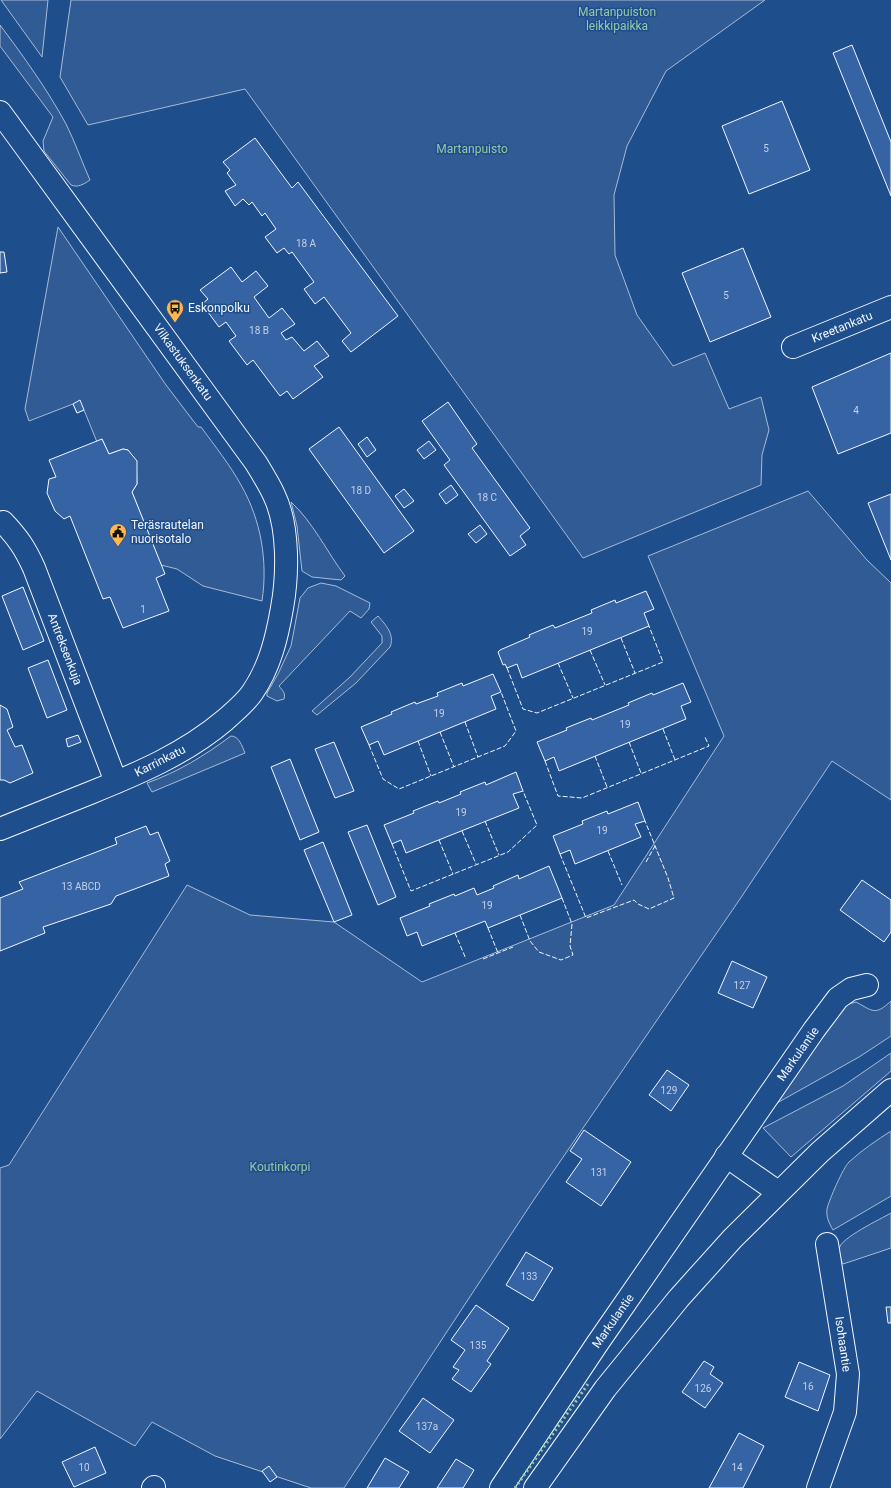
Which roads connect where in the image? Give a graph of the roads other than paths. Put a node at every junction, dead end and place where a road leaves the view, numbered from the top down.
1 (0, 112) edge
2 (891, 307) edge
3 (792, 347) dead end
4 (3, 522) dead end
5 (276, 640) joint
6 (116, 782) junction
7 (0, 829) edge
8 (867, 985) dead end
9 (891, 1090) edge
10 (726, 1156) junction
11 (778, 1192) junction
12 (827, 1244) dead end
13 (500, 1488) edge
14 (535, 1488) edge
15 (818, 1488) edge

1 - 5 street, Vilkastuksenkatu
2 - 3 street, Kreetankatu
4 - 6 street, Antreksenkuja
5 - 6 street, Karrinkatu
6 - 7 street, Karrinkatu
8 - 10 street, Markulantie
9 - 11 street
10 - 11 street
10 - 13 street, Markulantie
11 - 14 street
12 - 15 street, Isohaantie

